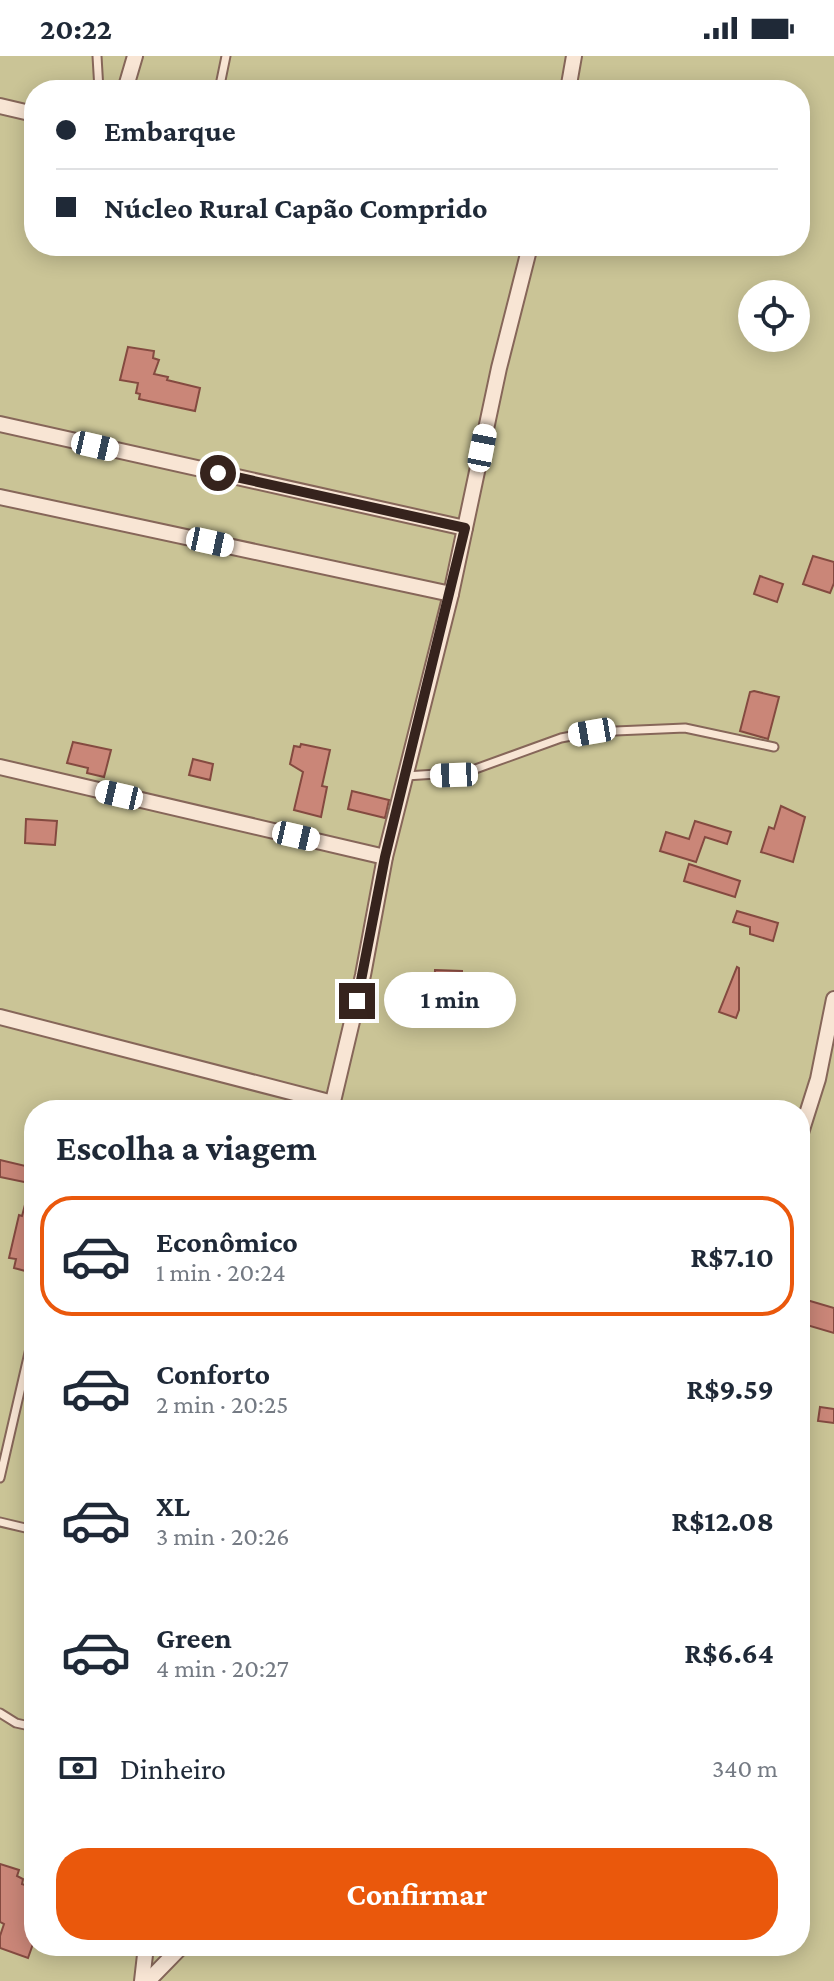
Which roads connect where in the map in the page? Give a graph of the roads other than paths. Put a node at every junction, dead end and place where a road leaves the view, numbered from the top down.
1 (97, 56) edge
2 (135, 56) edge
3 (226, 56) edge
4 (574, 56) edge
5 (98, 80) edge
6 (128, 80) edge
7 (221, 80) edge
8 (570, 80) edge
9 (0, 106) edge
10 (24, 112) edge
11 (527, 256) edge
12 (0, 424) edge
13 (0, 497) edge
14 (465, 528) junction
15 (451, 594) junction
16 (774, 747) dead end
17 (0, 767) edge
18 (406, 776) junction
19 (385, 857) junction
20 (834, 999) edge
21 (0, 1017) edge
22 (310, 1100) edge
23 (333, 1100) edge
24 (810, 1104) edge
25 (24, 1374) edge
26 (0, 1478) edge
27 (0, 1522) edge
28 (24, 1528) edge
29 (0, 1713) edge
30 (24, 1725) edge
31 (145, 1956) edge
32 (172, 1956) edge
33 (142, 1981) edge
34 (148, 1981) edge

1 - 5 lane
2 - 6 street
3 - 7 lane
4 - 8 street
9 - 10 street
11 - 14 street
12 - 14 street
13 - 15 street
14 - 15 street
15 - 18 street
16 - 18 lane
17 - 19 street
18 - 19 street
19 - 23 street
20 - 24 street
21 - 22 street
25 - 26 lane
27 - 28 lane
29 - 30 lane
31 - 33 street
32 - 34 street

